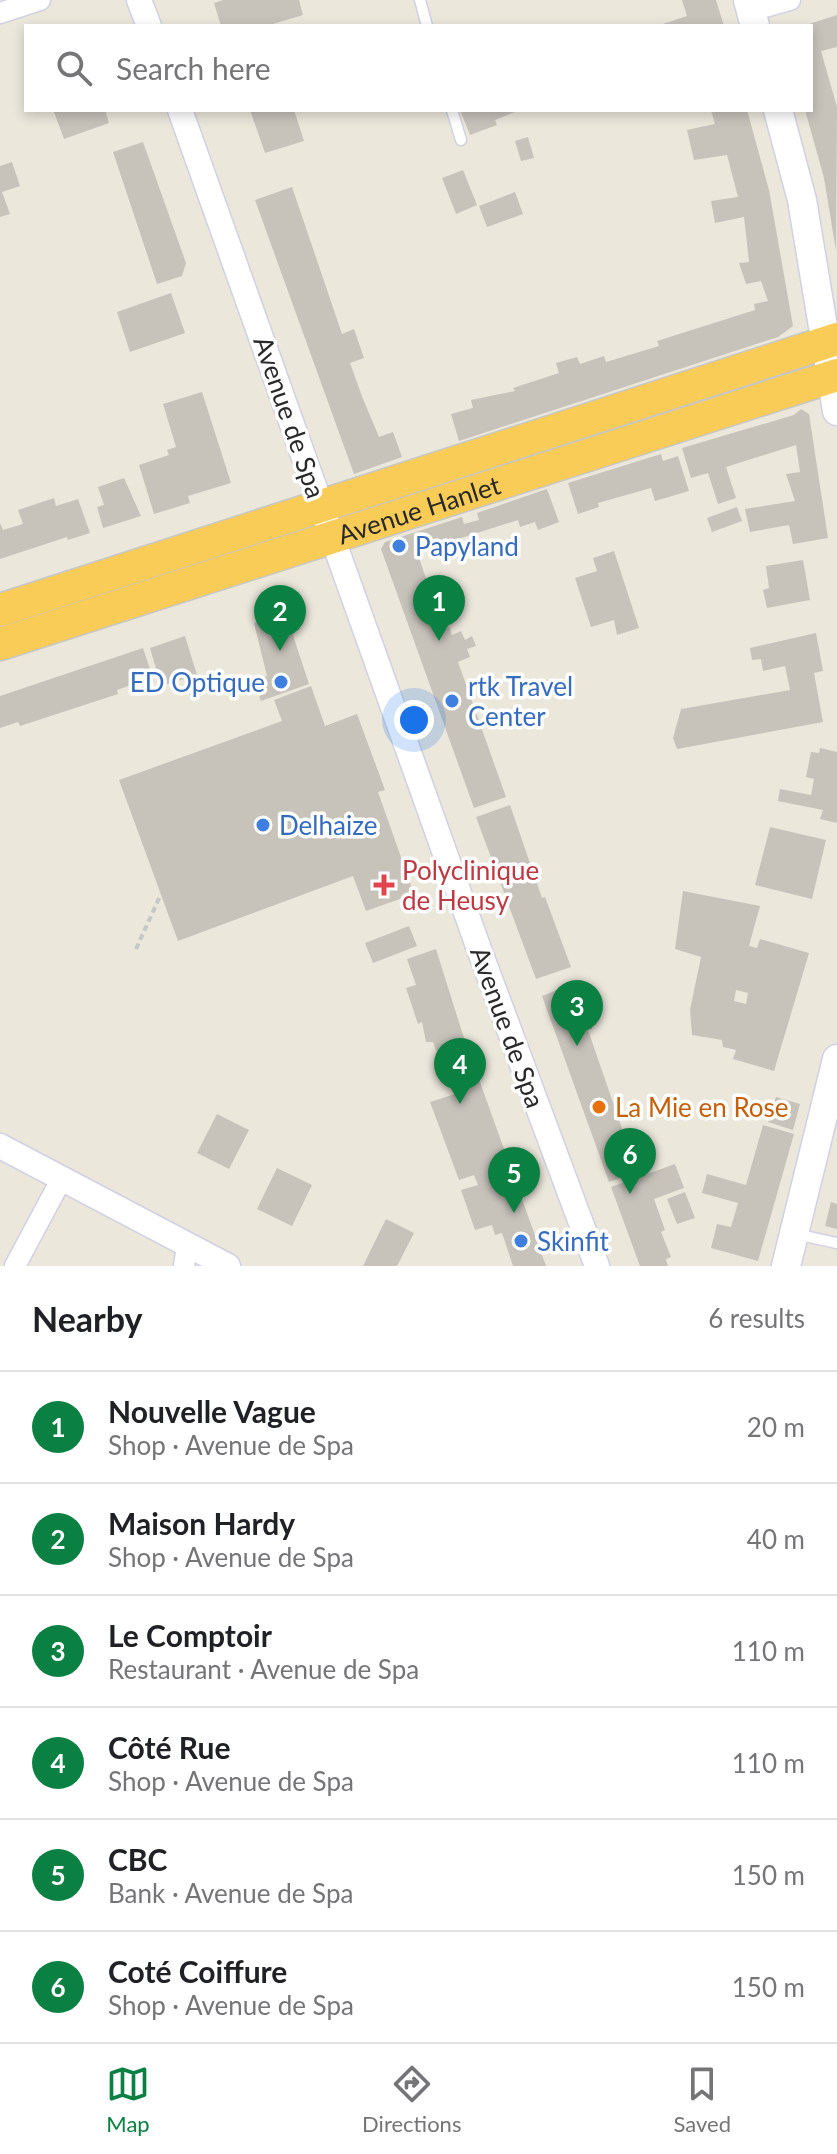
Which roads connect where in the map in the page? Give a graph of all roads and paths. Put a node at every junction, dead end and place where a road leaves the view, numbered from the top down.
1 (40, 0) edge
2 (139, 0) edge
3 (420, 0) edge
4 (790, 0) edge
5 (752, 12) edge
6 (0, 13) edge
7 (148, 24) edge
8 (426, 24) edge
9 (181, 112) edge
10 (453, 112) edge
11 (779, 112) edge
12 (461, 140) dead end
13 (832, 341) edge
14 (834, 376) edge
15 (837, 411) edge
16 (321, 506) junction
17 (333, 538) junction
18 (0, 610) edge
19 (0, 644) edge
20 (161, 894) dead end
21 (136, 949) dead end
22 (837, 1059) edge
23 (0, 1146) edge
24 (62, 1178) junction
25 (793, 1233) junction
26 (837, 1243) edge
27 (185, 1256) edge
28 (15, 1266) edge
29 (228, 1266) edge
30 (597, 1266) edge
31 (786, 1266) edge

1 - 6 street
2 - 7 street
3 - 8 lane
4 - 5 street
9 - 16 street, Avenue de Spa
10 - 12 lane
11 - 13 main road
13 - 14 main road
13 - 16 highway, Avenue Hanlet
14 - 15 main road
14 - 17 highway, Avenue Hanlet
16 - 17 street, Avenue de Spa
16 - 18 highway, Avenue Hanlet
17 - 19 highway, Avenue Hanlet
17 - 30 street, Avenue de Spa
20 - 21 path
22 - 25 main road
23 - 24 street
24 - 27 street
24 - 28 street
25 - 26 lane
25 - 31 main road
27 - 29 street

